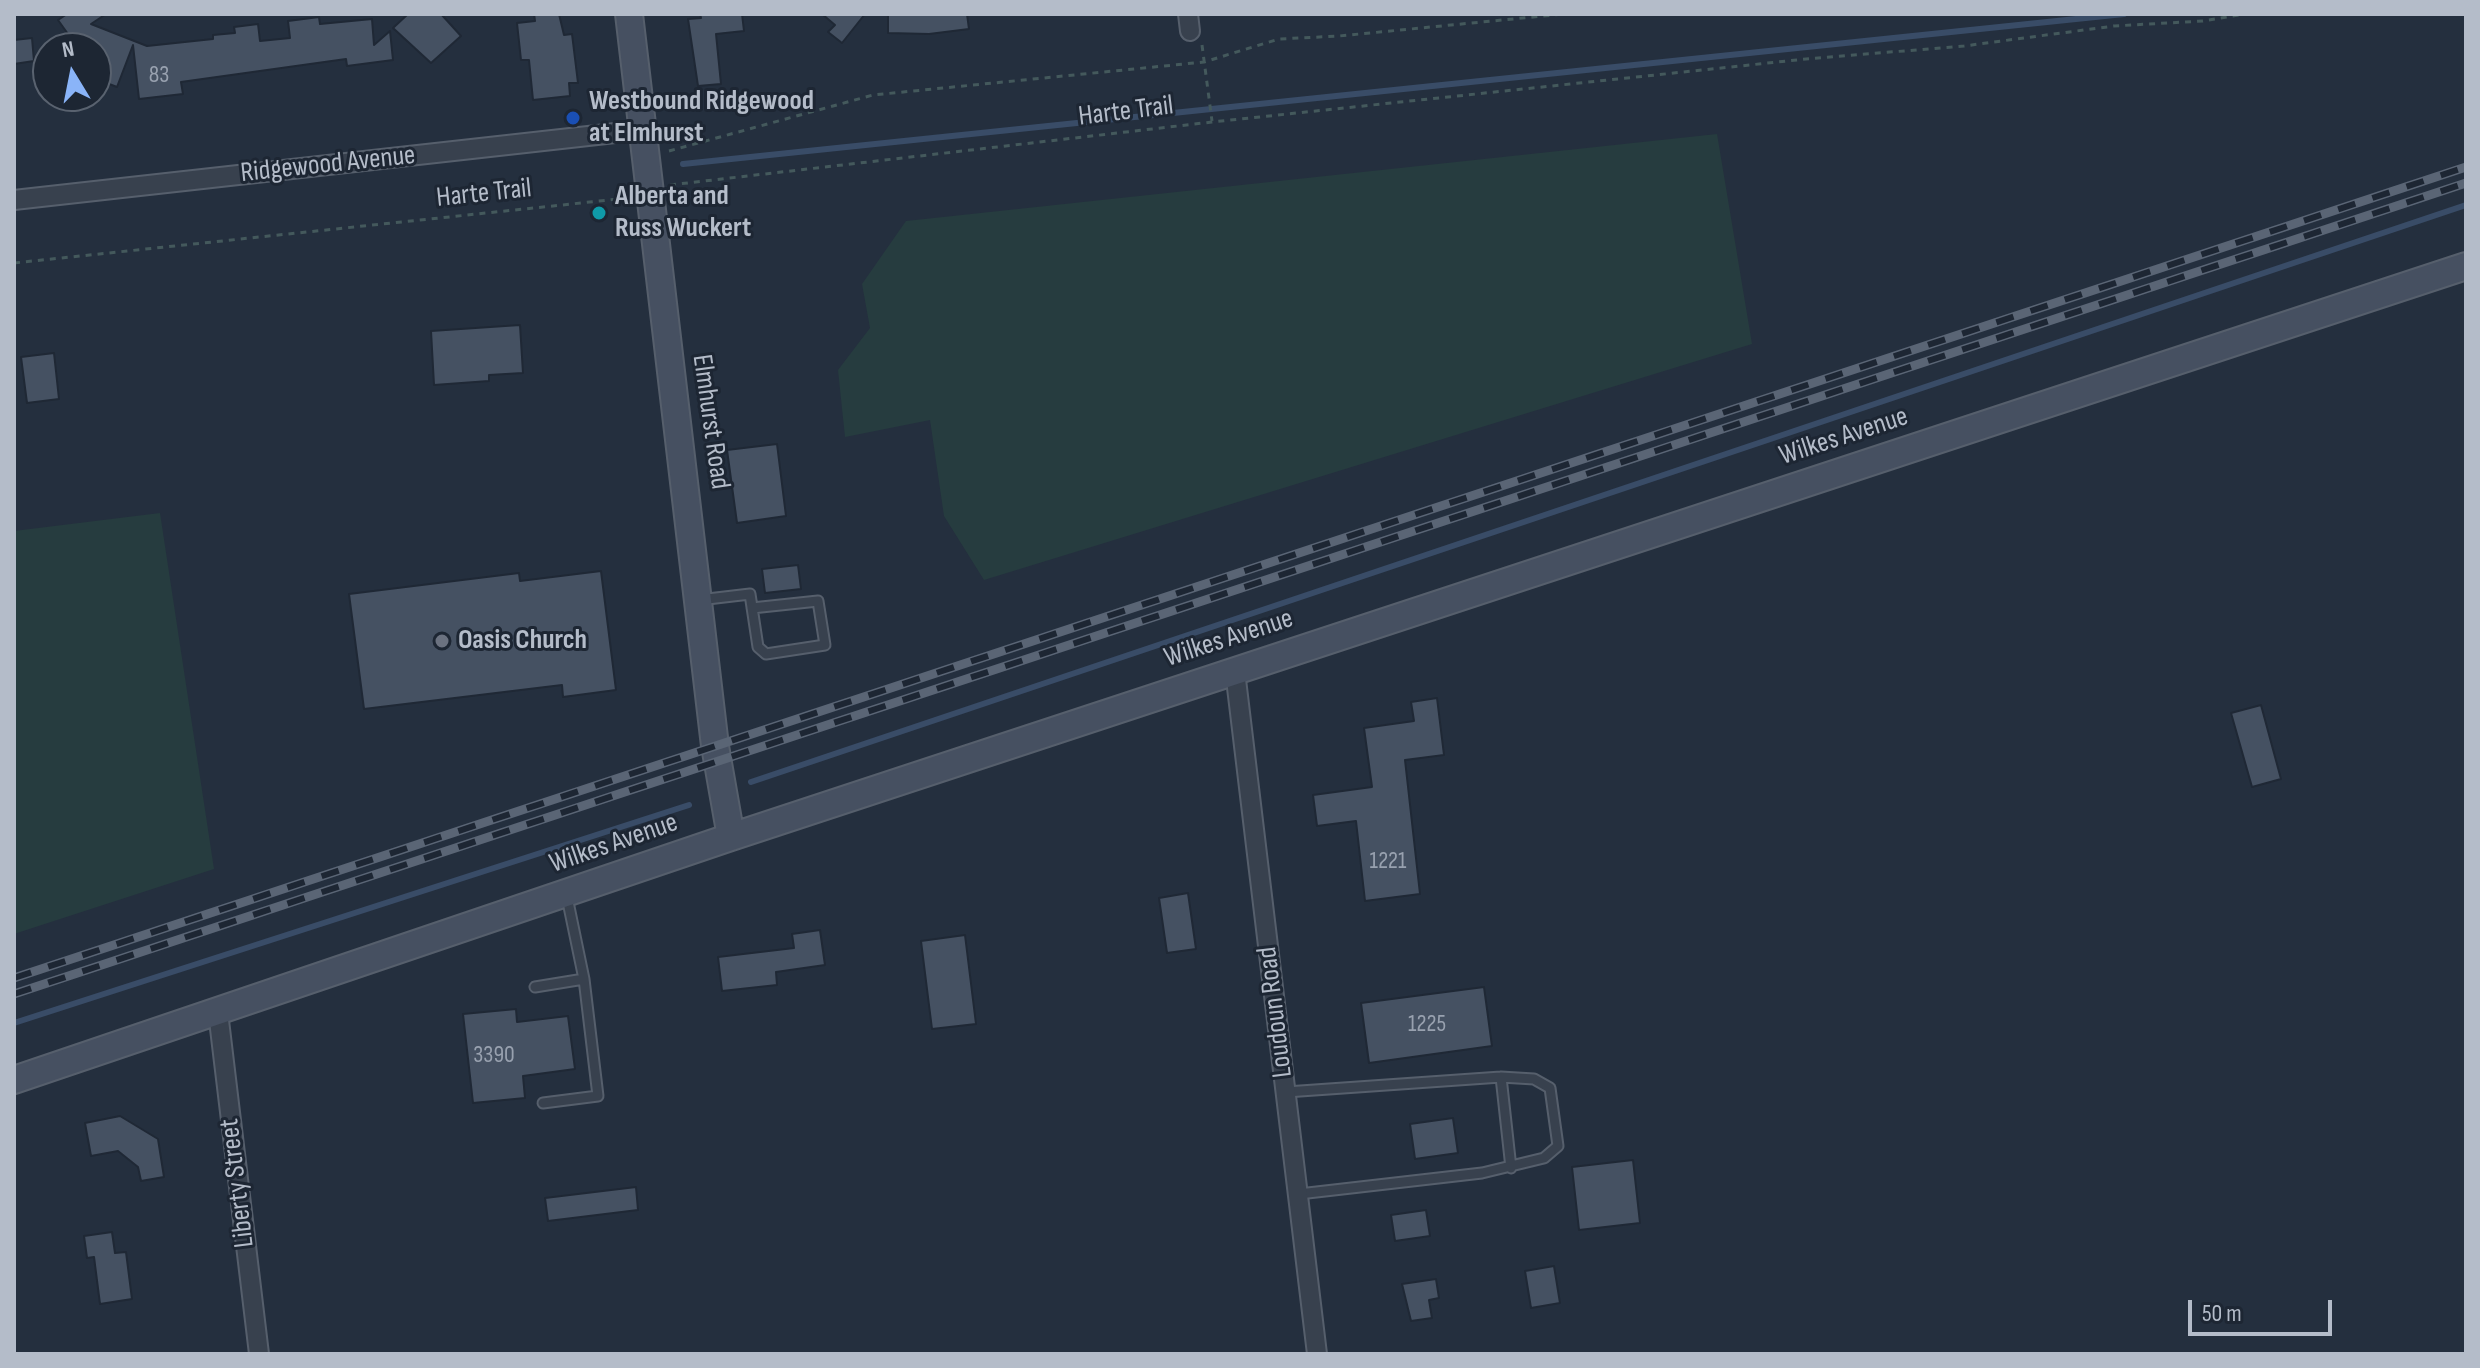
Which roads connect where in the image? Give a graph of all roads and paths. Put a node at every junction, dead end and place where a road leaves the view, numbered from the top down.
1 (629, 14) edge
2 (1564, 14) edge
3 (2245, 14) edge
4 (1189, 23) edge
5 (1204, 62) junction
6 (1212, 122) junction
7 (642, 130) junction
8 (646, 158) junction
9 (650, 191) junction
10 (14, 200) edge
11 (14, 263) edge
12 (2466, 266) edge
13 (699, 600) junction
14 (752, 608) junction
15 (1235, 671) junction
16 (731, 837) junction
17 (566, 894) junction
18 (584, 979) junction
19 (535, 987) dead end
20 (218, 1012) junction
21 (1501, 1077) junction
22 (14, 1080) edge
23 (1286, 1092) junction
24 (543, 1103) dead end
25 (1511, 1168) junction
26 (1299, 1194) junction
27 (259, 1354) edge
28 (1317, 1354) edge

1 - 7 main road, Elmhurst Road
2 - 5 path
3 - 6 path, Harte Trail
4 - 5 path
5 - 6 path
5 - 8 path
6 - 9 path, Harte Trail
7 - 8 main road, Elmhurst Road
7 - 10 street, Ridgewood Avenue
8 - 9 main road, Elmhurst Road
9 - 11 path, Harte Trail
9 - 13 main road, Elmhurst Road
12 - 15 main road, Wilkes Avenue
13 - 14 lane
13 - 16 main road, Elmhurst Road
14 - 14 lane
15 - 16 main road, Wilkes Avenue
15 - 23 street, Loudoun Road
16 - 17 main road, Wilkes Avenue
17 - 18 lane
17 - 20 main road, Wilkes Avenue
18 - 19 lane
18 - 24 lane
20 - 22 main road, Wilkes Avenue
20 - 27 street, Liberty Street
21 - 23 lane
21 - 25 lane
21 - 25 lane
23 - 26 street, Loudoun Road
25 - 26 lane
26 - 28 street, Loudoun Road

